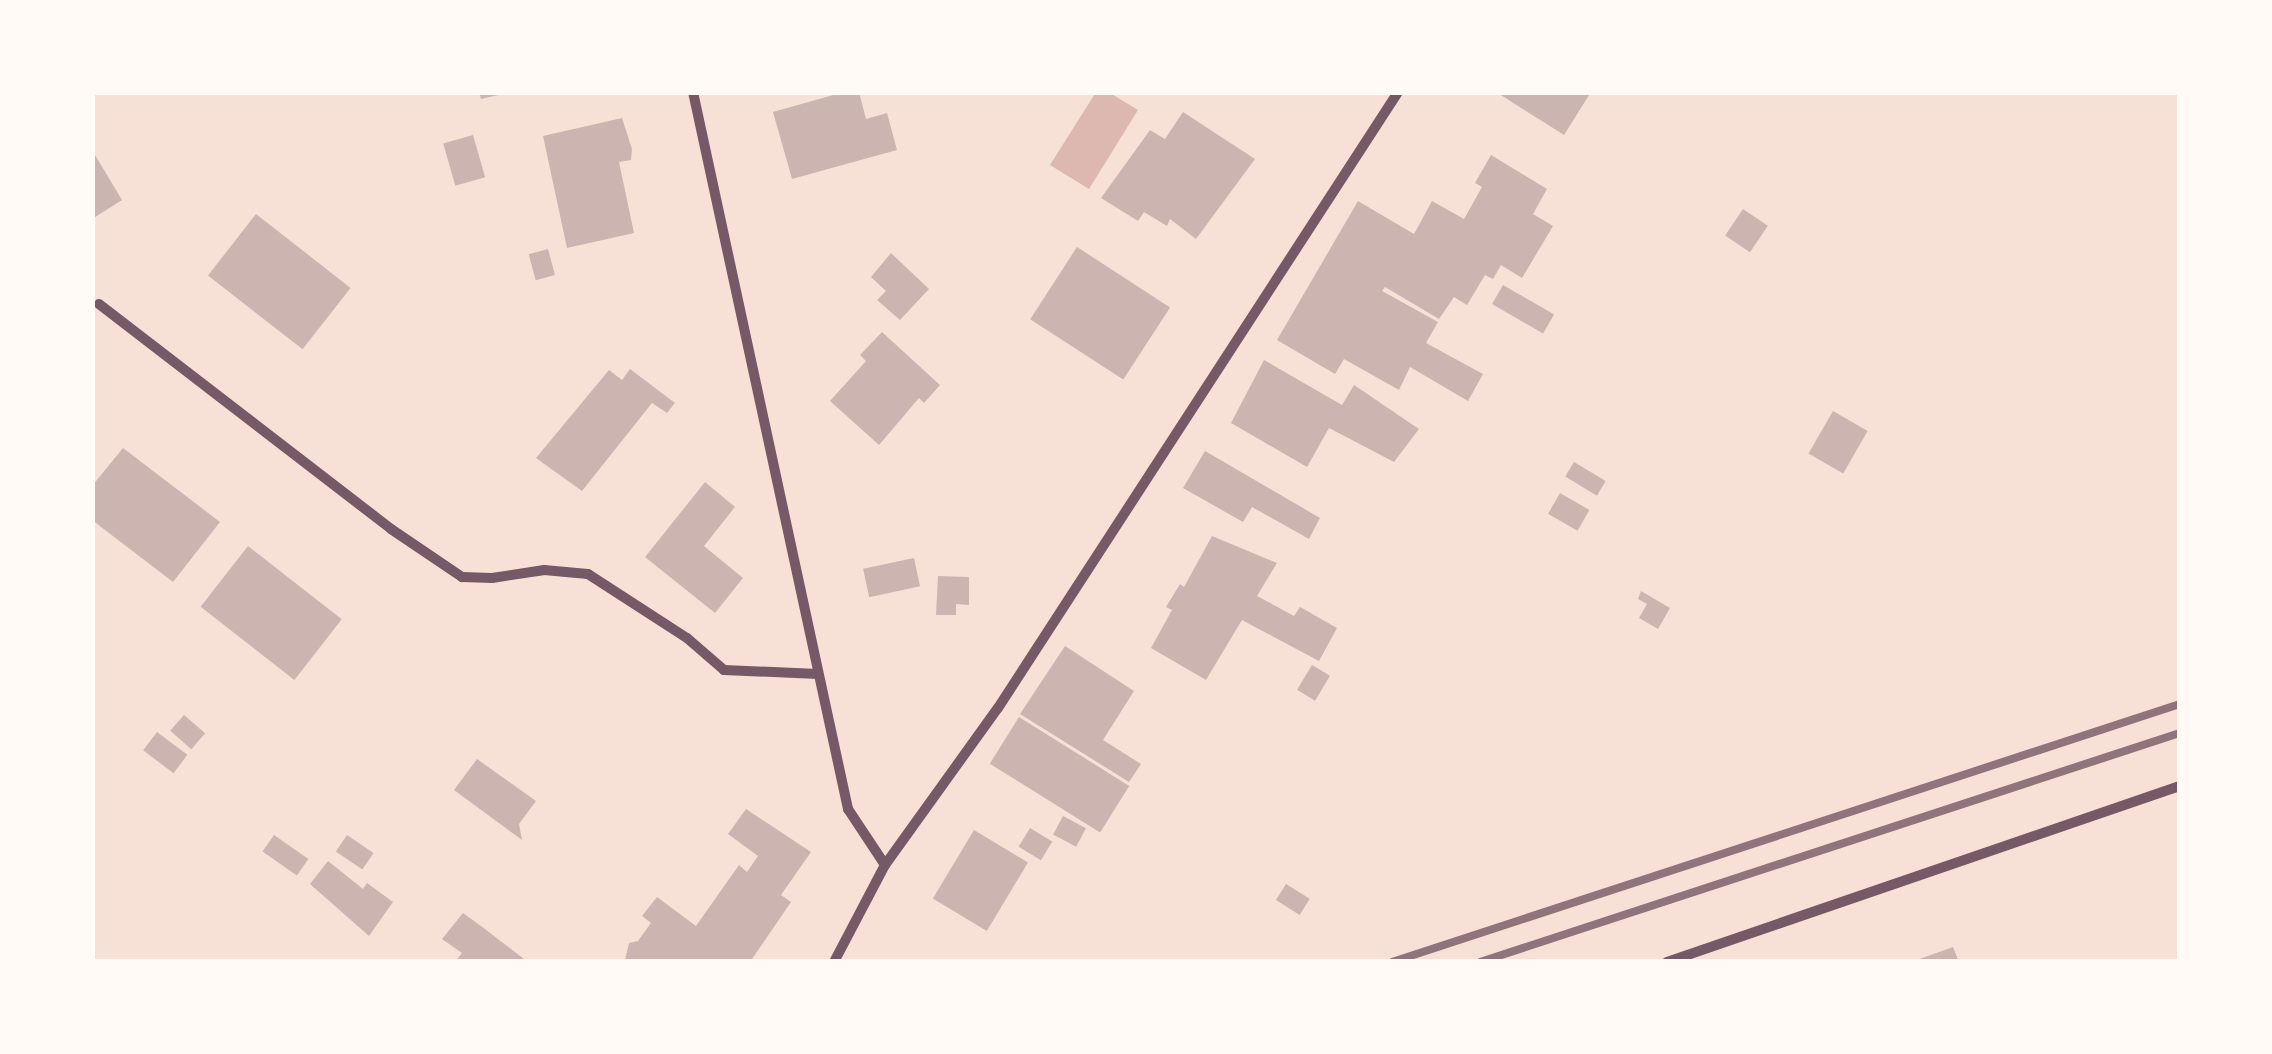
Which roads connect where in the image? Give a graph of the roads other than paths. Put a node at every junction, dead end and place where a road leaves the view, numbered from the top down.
1 (693, 92) edge
2 (1398, 92) edge
3 (99, 304) dead end
4 (818, 674) junction
5 (2180, 786) edge
6 (885, 865) junction
7 (834, 962) edge
8 (1667, 962) edge

1 - 4 street
2 - 6 street
3 - 4 street
4 - 6 street
5 - 8 street
6 - 7 street

